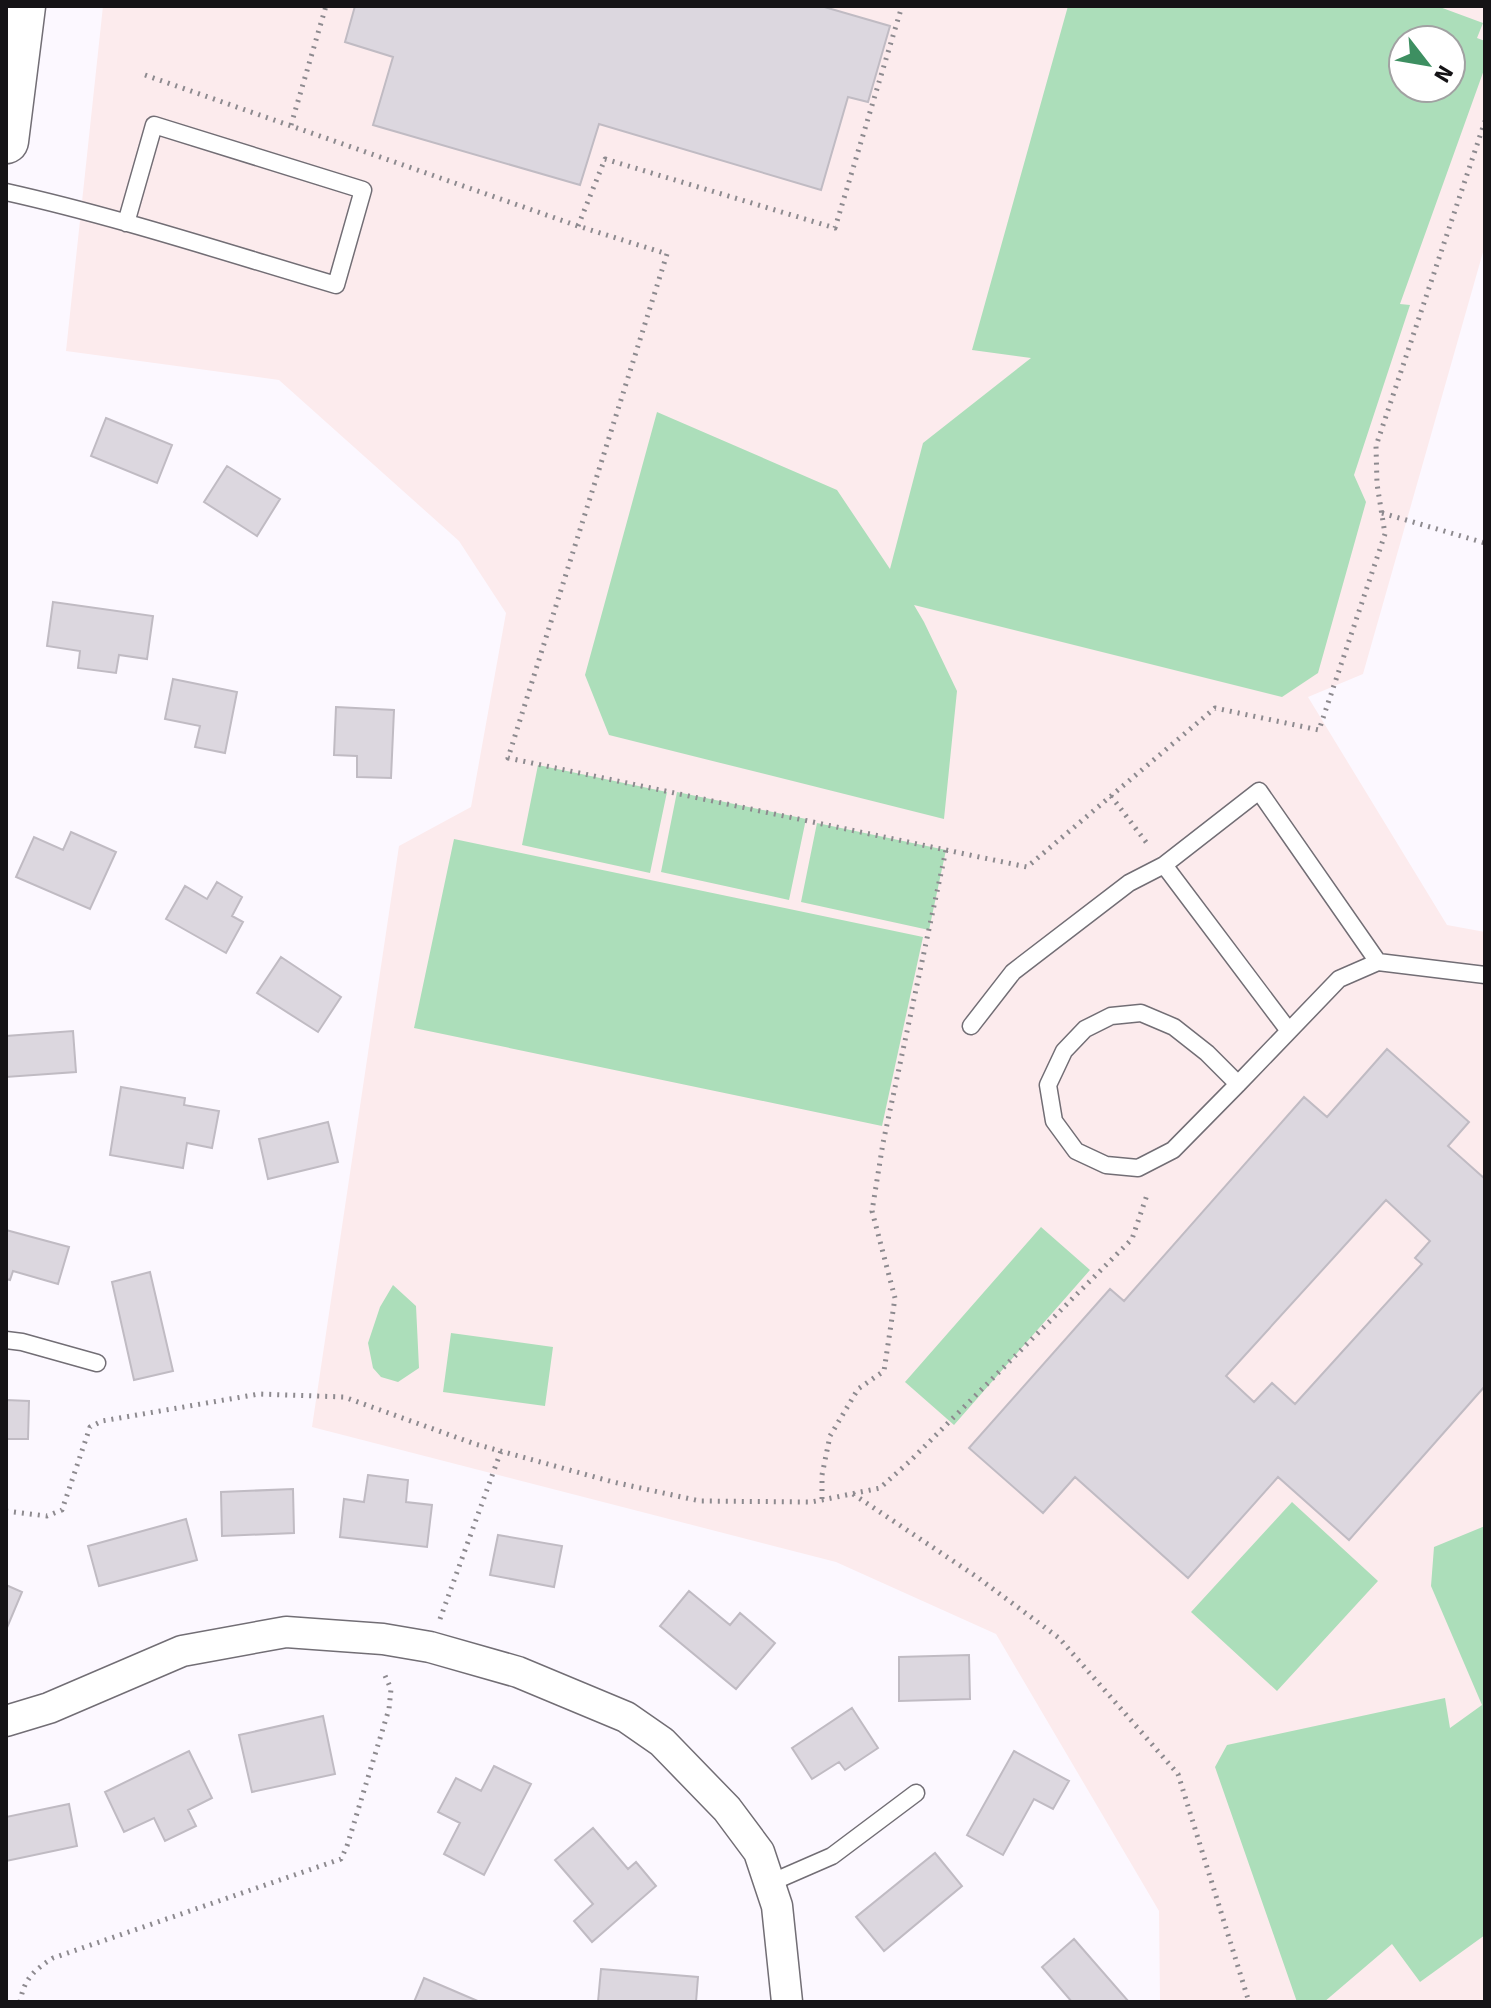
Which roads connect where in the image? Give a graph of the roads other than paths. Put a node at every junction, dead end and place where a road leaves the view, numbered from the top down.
1 (23, 6) edge
2 (6, 141) edge
3 (6, 192) edge
4 (126, 223) junction
5 (1164, 865) junction
6 (1378, 962) junction
7 (1485, 975) edge
8 (971, 1026) dead end
9 (1289, 1031) junction
10 (1238, 1084) junction
11 (6, 1340) edge
12 (97, 1363) dead end
13 (6, 1721) edge
14 (916, 1793) dead end
15 (770, 1883) junction
16 (787, 2002) edge

1 - 2 street
3 - 4 lane
4 - 4 lane
5 - 6 lane
5 - 8 lane
5 - 9 lane
6 - 7 lane
6 - 9 lane
9 - 10 lane
10 - 10 lane
11 - 12 lane
13 - 15 street
14 - 15 lane
15 - 16 street

